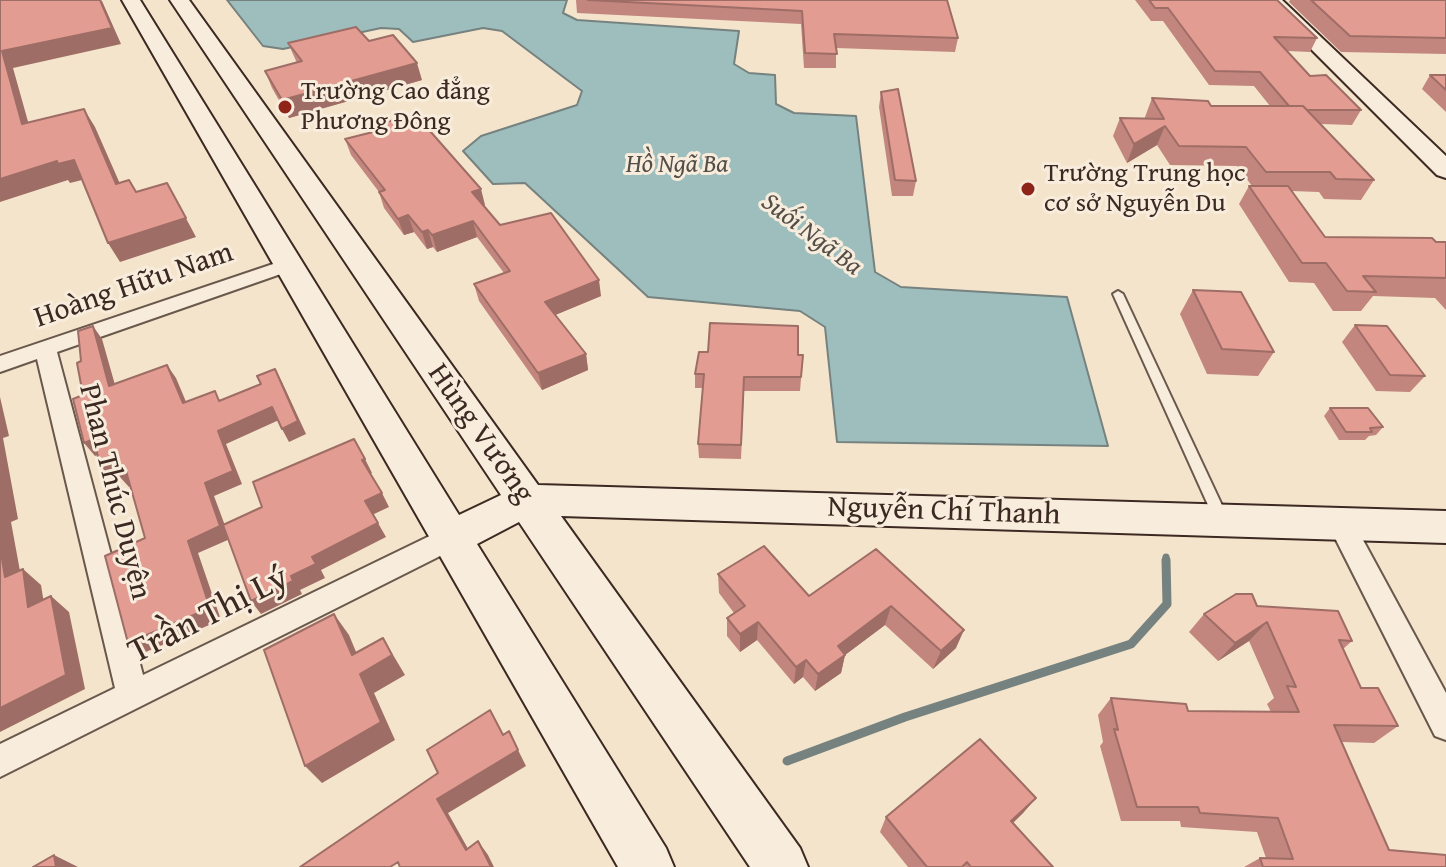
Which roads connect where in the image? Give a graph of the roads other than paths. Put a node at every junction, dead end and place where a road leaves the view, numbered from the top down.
1 (131, 0) edge
2 (179, 0) edge
3 (1271, 0) edge
4 (218, 57) junction
5 (172, 69) junction
6 (1446, 170) edge
7 (288, 265) junction
8 (1118, 294) dead end
9 (45, 349) junction
10 (0, 364) edge
11 (526, 500) junction
12 (1222, 521) junction
13 (1341, 524) junction
14 (1446, 527) edge
15 (451, 538) junction
16 (133, 697) junction
17 (1446, 725) edge
18 (0, 761) edge
19 (647, 867) edge
20 (781, 867) edge

1 - 5 main road
2 - 4 main road, Hùng Vương
3 - 6 main road
4 - 5 main road
4 - 11 main road, Hùng Vương
5 - 7 main road
7 - 9 street, Hoàng Hữu Nam
7 - 15 main road
8 - 12 lane
9 - 10 street, Hoàng Hữu Nam
9 - 16 street, Phan Thúc Duyện
11 - 12 main road, Nguyễn Chí Thanh
11 - 15 main road, Nguyễn Chí Thanh
11 - 20 main road, Hùng Vương
12 - 13 main road, Nguyễn Chí Thanh
13 - 14 main road, Nguyễn Chí Thanh
13 - 17 street
15 - 16 street, Trần Thị Lý
15 - 19 main road
16 - 18 street, Trần Thị Lý

